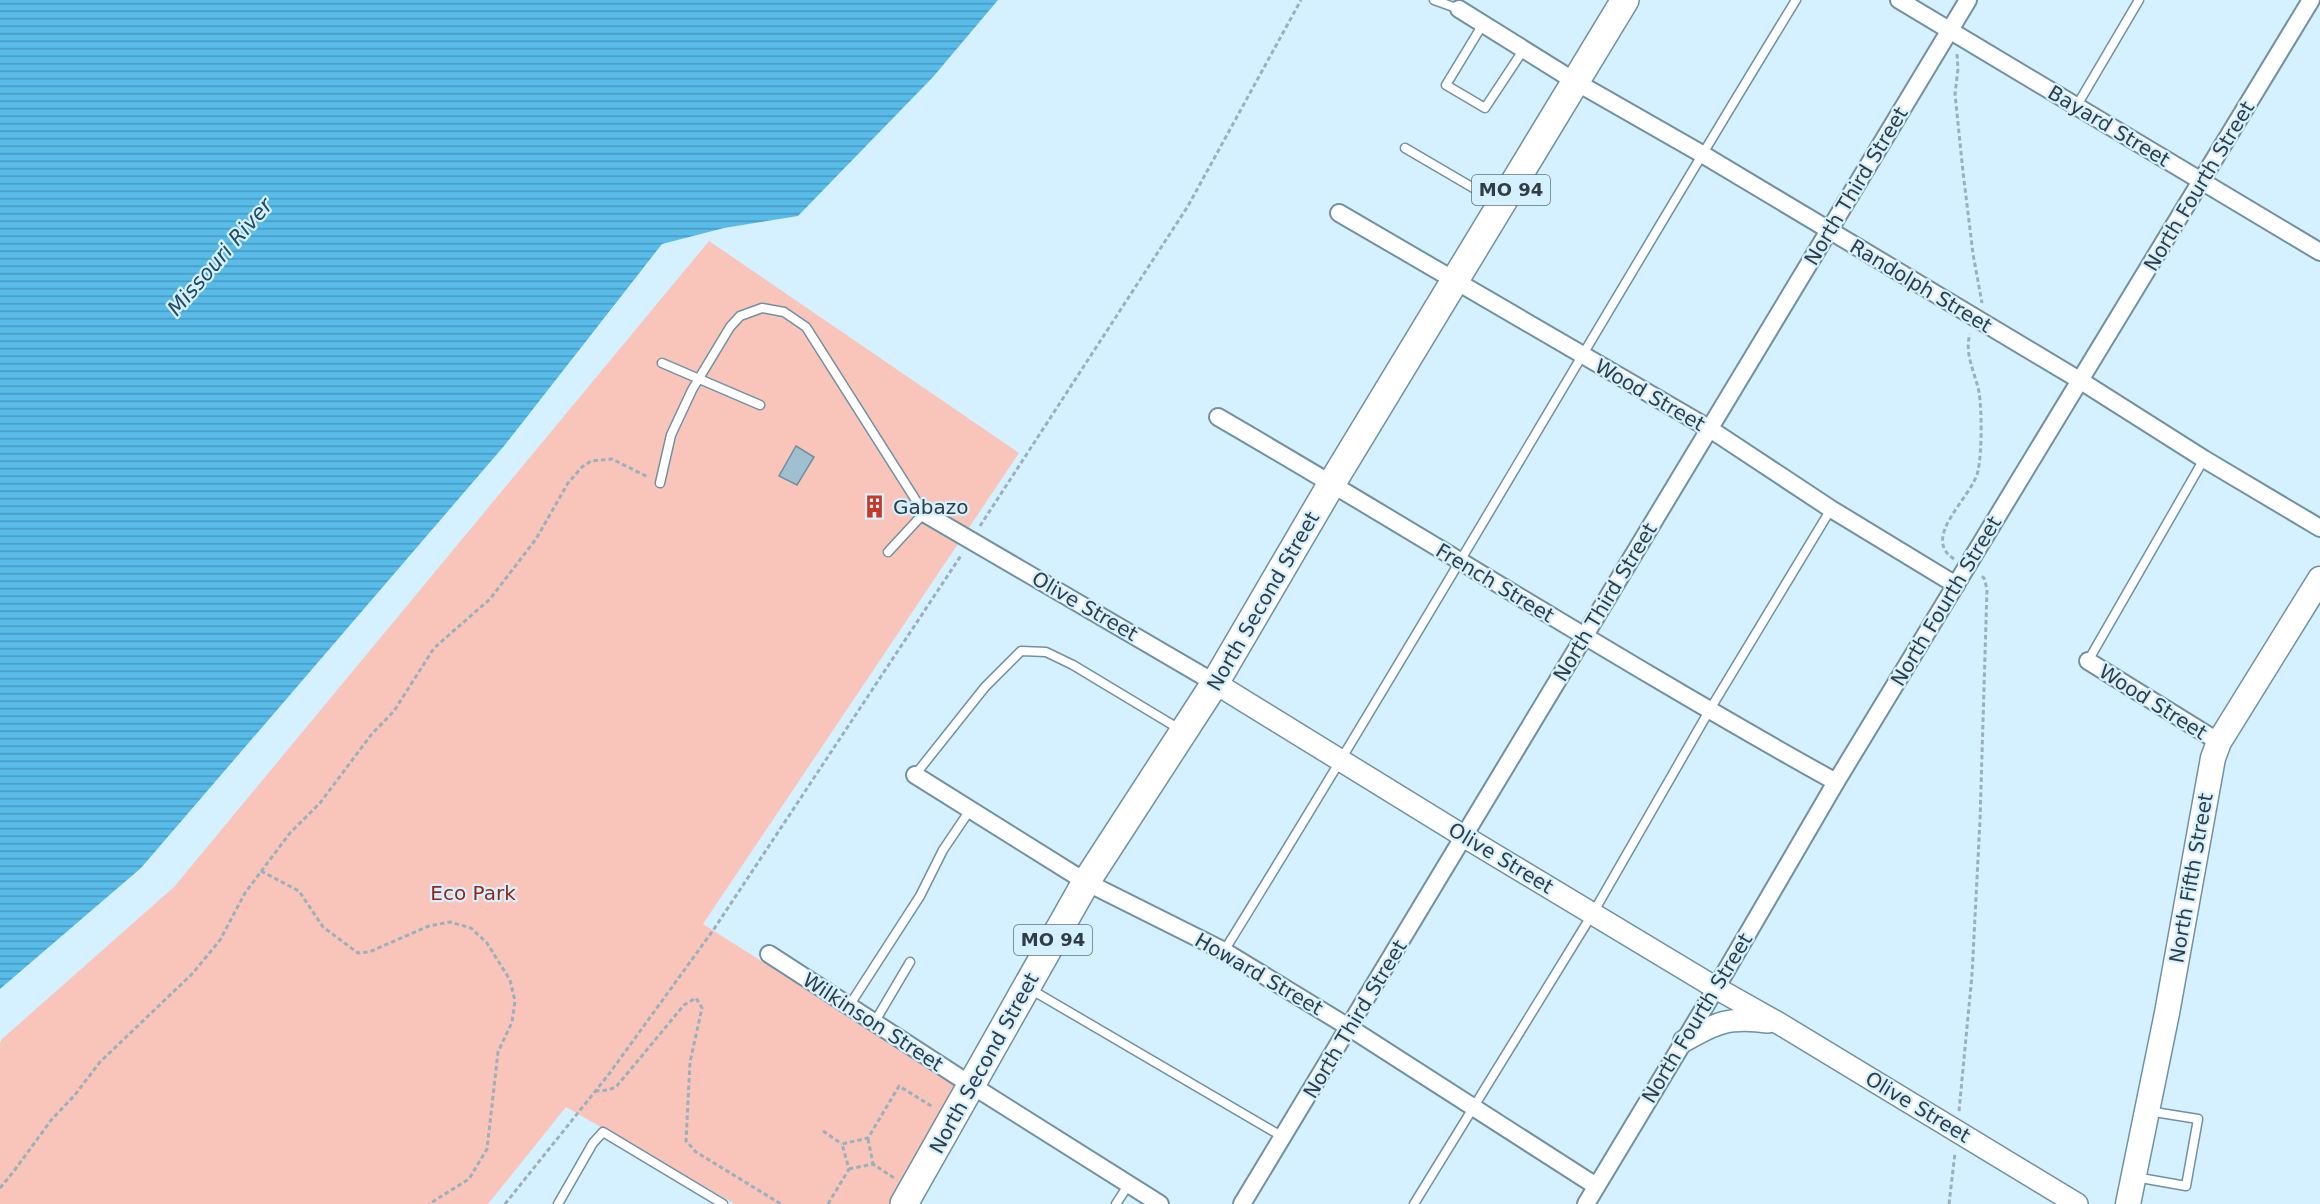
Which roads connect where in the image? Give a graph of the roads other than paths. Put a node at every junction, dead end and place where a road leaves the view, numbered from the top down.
1 (1434, 0) edge
2 (1625, 0) edge
3 (1796, 0) edge
4 (1899, 0) edge
5 (1968, 0) edge
6 (2139, 0) edge
7 (2311, 0) edge
8 (1459, 9) joint
9 (1483, 24) junction
10 (1950, 31) junction
11 (1524, 49) junction
12 (1576, 82) junction
13 (2076, 107) junction
14 (1405, 148) dead end
15 (1702, 154) junction
16 (2201, 181) junction
17 (1502, 204) junction
18 (1339, 213) dead end
19 (1830, 230) junction
20 (2320, 252) edge
21 (1456, 282) junction
22 (1582, 356) junction
23 (662, 363) dead end
24 (698, 379) junction
25 (2081, 381) junction
26 (760, 405) dead end
27 (1218, 417) dead end
28 (1710, 429) junction
29 (2204, 459) junction
30 (660, 483) road end
31 (1332, 483) junction
32 (1831, 509) junction
33 (924, 513) junction
34 (2320, 528) edge
35 (888, 552) dead end
36 (1460, 562) junction
37 (2320, 579) edge
38 (1956, 585) junction
39 (1583, 637) junction
40 (2088, 662) joint
41 (1215, 683) junction
42 (1709, 711) junction
43 (1184, 731) junction
44 (2219, 742) junction
45 (1342, 761) junction
46 (915, 776) joint
47 (1836, 782) junction
48 (970, 810) junction
49 (1465, 837) junction
50 (1086, 882) junction
51 (1593, 913) junction
52 (1224, 951) junction
53 (769, 954) dead end
54 (910, 962) dead end
55 (1027, 987) junction
56 (1716, 988) junction
57 (849, 1006) junction
58 (874, 1023) junction
59 (1780, 1024) junction
60 (1350, 1028) junction
61 (1684, 1041) junction
62 (972, 1086) junction
63 (1473, 1106) junction
64 (2148, 1111) junction
65 (1283, 1137) junction
66 (2134, 1177) junction
67 (1129, 1184) junction
68 (1596, 1186) junction
69 (900, 1192) edge
70 (558, 1204) edge
71 (723, 1204) edge
72 (1116, 1204) edge
73 (1160, 1204) edge
74 (1242, 1204) edge
75 (1414, 1204) edge
76 (1586, 1204) edge
77 (2077, 1204) edge
78 (2128, 1204) edge

1 - 8 lane
2 - 12 main road, North Second Street / MO 94
3 - 15 lane
4 - 10 street, Bayard Street
5 - 10 street, North Third Street
6 - 13 lane
7 - 16 street, North Fourth Street
8 - 9 street, Randolph Street
9 - 11 street, Randolph Street
9 - 11 lane
10 - 13 street, Bayard Street
10 - 19 street, North Third Street
11 - 12 street, Randolph Street
12 - 15 street, Randolph Street
12 - 17 main road, North Second Street / MO 94
13 - 16 street, Bayard Street
14 - 17 lane
15 - 19 street, Randolph Street
15 - 22 lane
16 - 20 street, Bayard Street
16 - 25 street, North Fourth Street
17 - 21 main road, North Second Street / MO 94
18 - 21 street, Wood Street
19 - 25 street, Randolph Street
19 - 28 street, North Third Street
21 - 22 street, Wood Street
21 - 31 main road, North Second Street / MO 94
22 - 28 street, Wood Street
22 - 36 lane
23 - 24 lane
24 - 26 lane
24 - 30 lane
24 - 33 lane
25 - 29 street, Randolph Street
25 - 38 street, North Fourth Street
27 - 31 street, French Street
28 - 32 street, Wood Street
28 - 39 street, North Third Street
29 - 34 street, Randolph Street
29 - 40 lane
31 - 36 street, French Street
31 - 41 main road, North Second Street / MO 94
32 - 38 street, Wood Street
32 - 42 lane
33 - 35 lane
33 - 41 street, Olive Street
36 - 39 street, French Street
36 - 45 lane
37 - 44 main road, North Fifth Street
38 - 47 street, North Fourth Street
39 - 42 street, French Street
39 - 49 street, North Third Street
40 - 44 street, Wood Street
41 - 43 main road, North Second Street / MO 94
41 - 45 street, Olive Street
42 - 47 street, French Street
42 - 51 lane
43 - 46 lane
43 - 50 main road, North Second Street / MO 94
44 - 64 main road, North Fifth Street
45 - 49 street, Olive Street
45 - 52 lane
46 - 48 street, Howard Street
47 - 56 street, North Fourth Street
48 - 50 street, Howard Street
48 - 57 lane
49 - 51 street, Olive Street
49 - 60 street, North Third Street
50 - 52 street, Howard Street
50 - 55 main road, North Second Street / MO 94
51 - 56 street, Olive Street
51 - 63 lane
52 - 60 street, Howard Street
53 - 57 street, Wilkinson Street
54 - 58 lane
55 - 62 main road, North Second Street / MO 94
55 - 65 lane
56 - 59 street, Olive Street
56 - 61 street, North Fourth Street
57 - 58 street, Wilkinson Street
58 - 62 street, Wilkinson Street
59 - 61 street
59 - 77 street, Olive Street
60 - 63 street, Howard Street
60 - 65 street, North Third Street
61 - 68 street, North Fourth Street
62 - 67 street, Wilkinson Street
62 - 69 main road, North Second Street / MO 94
63 - 68 street, Howard Street
63 - 75 lane
64 - 66 main road, North Fifth Street
64 - 66 lane
65 - 74 street, North Third Street
66 - 78 main road, North Fifth Street
67 - 72 lane
67 - 73 street, Wilkinson Street
68 - 76 street, North Fourth Street
70 - 71 lane

